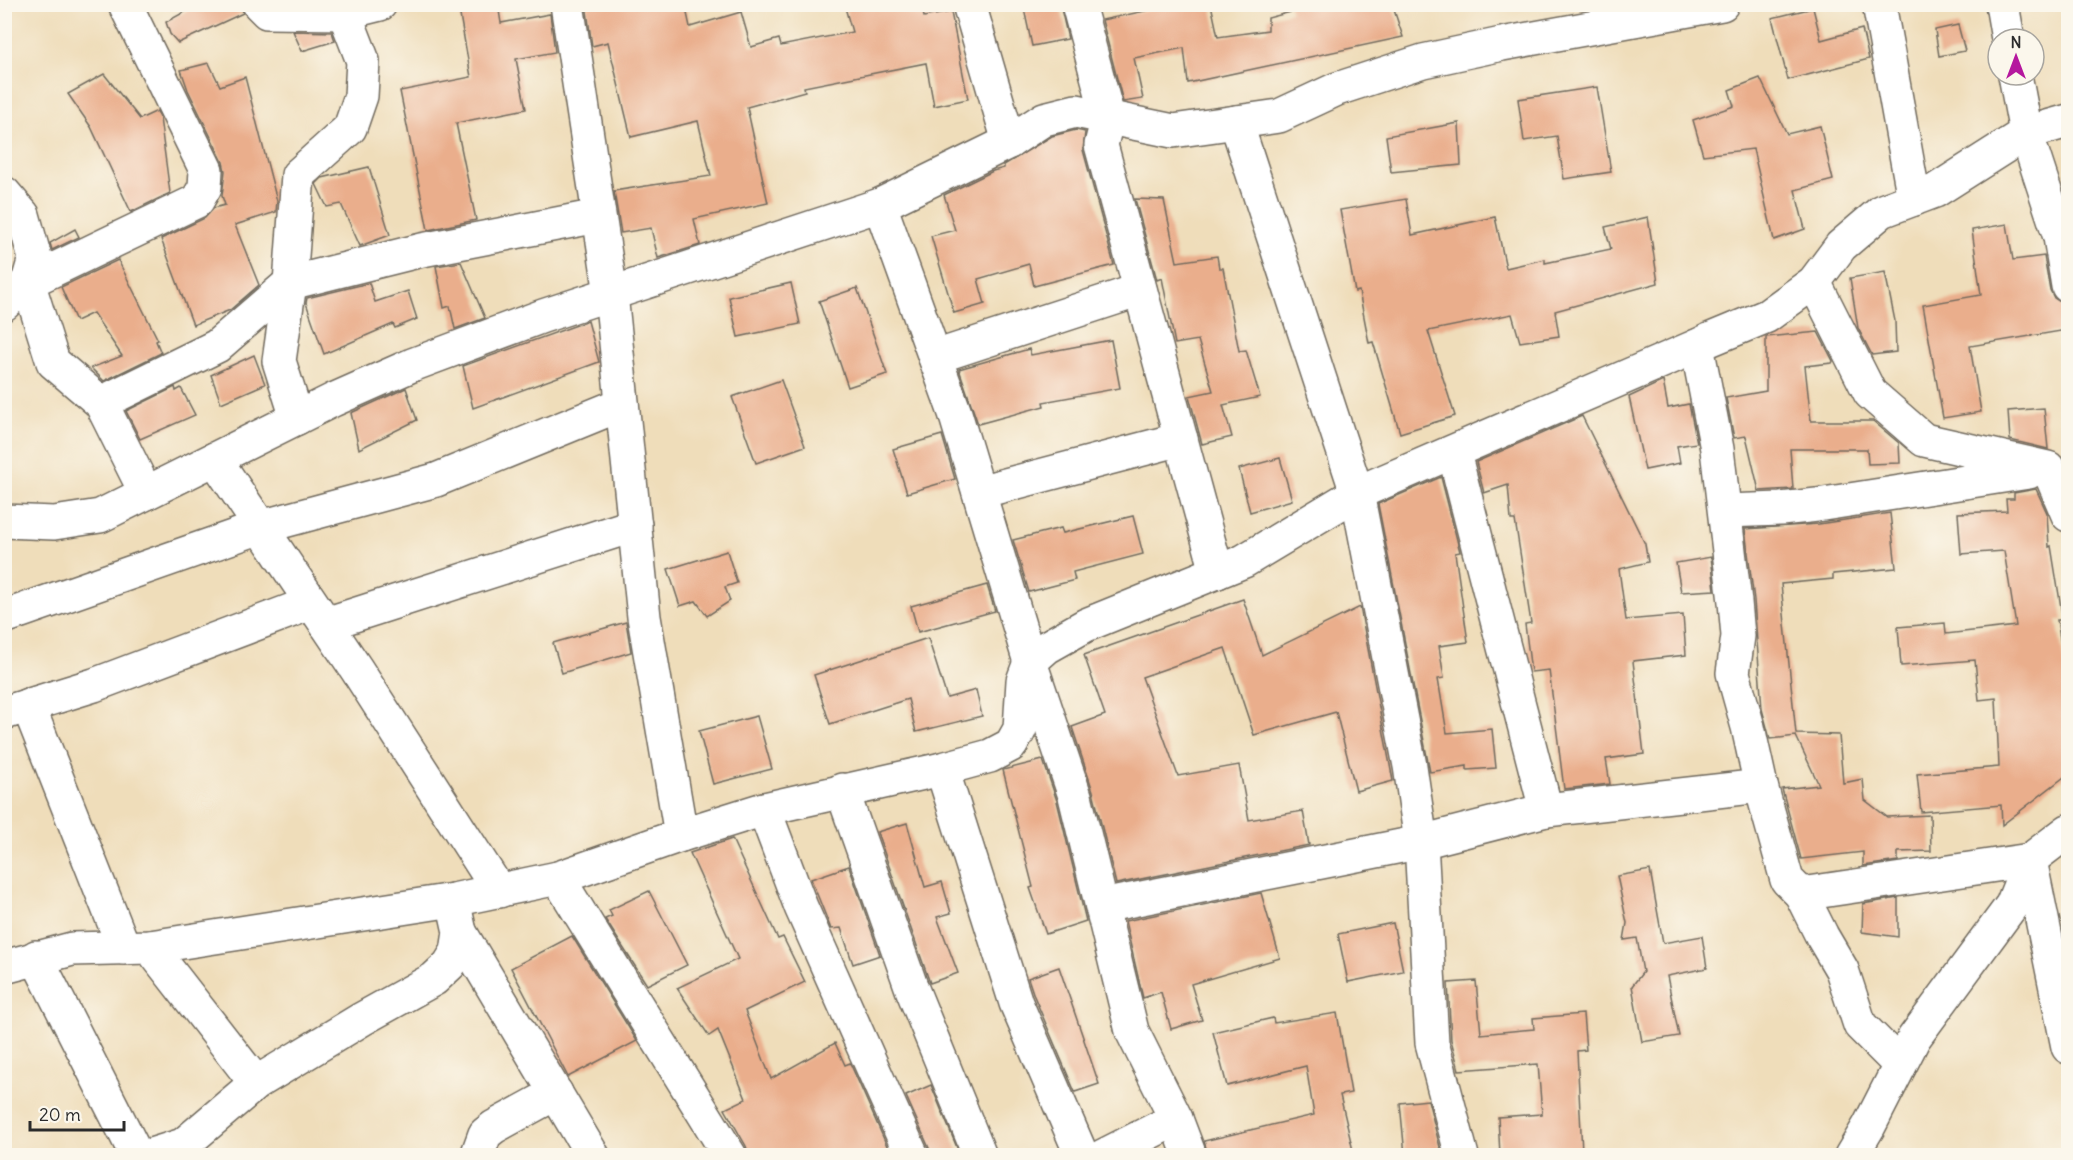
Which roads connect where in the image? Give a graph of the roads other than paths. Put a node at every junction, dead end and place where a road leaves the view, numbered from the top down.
1 (125, 4) edge
2 (259, 4) edge
3 (380, 4) edge
4 (567, 4) edge
5 (969, 4) edge
6 (1078, 4) edge
7 (1722, 4) edge
8 (1879, 4) edge
9 (2002, 4) edge
10 (342, 9) edge
11 (2006, 27) edge
12 (2017, 87) edge
13 (1107, 117) junction
14 (2068, 121) edge
15 (1236, 122) junction
16 (2026, 133) junction
17 (1009, 142) junction
18 (4, 193) edge
19 (1914, 199) junction
20 (880, 205) junction
21 (598, 216) junction
22 (28, 282) junction
23 (1814, 282) junction
24 (290, 283) junction
25 (2068, 285) edge
26 (1140, 290) junction
27 (610, 294) junction
28 (4, 304) edge
29 (1698, 346) junction
30 (935, 357) junction
31 (101, 403) junction
32 (622, 404) junction
33 (297, 418) junction
34 (1181, 439) junction
35 (1454, 453) junction
36 (215, 459) junction
37 (2058, 472) edge
38 (979, 492) junction
39 (146, 493) junction
40 (1357, 493) junction
41 (1725, 511) junction
42 (2068, 515) edge
43 (4, 521) edge
44 (635, 525) junction
45 (261, 527) junction
46 (1217, 572) junction
47 (319, 614) junction
48 (4, 617) edge
49 (1030, 662) junction
50 (16, 709) edge
51 (942, 769) junction
52 (1761, 786) junction
53 (842, 790) junction
54 (764, 809) junction
55 (1546, 810) junction
56 (2068, 831) edge
57 (681, 835) junction
58 (1421, 842) junction
59 (2030, 860) junction
60 (558, 878) junction
61 (499, 891) junction
62 (1801, 894) junction
63 (453, 900) junction
64 (1102, 906) junction
65 (460, 932) junction
66 (137, 947) junction
67 (36, 957) junction
68 (4, 967) edge
69 (2068, 1047) edge
70 (1900, 1065) junction
71 (256, 1083) junction
72 (556, 1093) junction
73 (1176, 1119) junction
74 (137, 1155) edge
75 (148, 1155) edge
76 (477, 1155) edge
77 (593, 1155) edge
78 (730, 1155) edge
79 (912, 1155) edge
80 (980, 1155) edge
81 (1082, 1155) edge
82 (1103, 1155) edge
83 (1190, 1155) edge
84 (1462, 1155) edge
85 (1851, 1155) edge

1 - 22 street
2 - 10 street
3 - 10 street
4 - 21 street
5 - 17 street
6 - 13 street
7 - 15 street
8 - 19 street
9 - 11 street
10 - 24 street
12 - 16 street
13 - 15 street
13 - 17 street
13 - 26 street
14 - 16 street
15 - 40 street
16 - 19 street
16 - 25 street
17 - 20 street
18 - 22 street
19 - 23 street
20 - 27 street
20 - 30 street
21 - 24 street
21 - 27 street
22 - 28 street
22 - 31 street
23 - 29 street
23 - 37 street
24 - 31 street
24 - 33 street
26 - 30 street
26 - 34 street
27 - 32 street
27 - 33 street
29 - 35 street
29 - 41 street
30 - 38 street
31 - 39 street
32 - 44 street
32 - 45 street
33 - 36 street
34 - 38 street
34 - 46 street
35 - 40 street
35 - 55 street
36 - 39 street
36 - 45 street
37 - 41 street
37 - 42 street
38 - 49 street
39 - 43 street
40 - 46 street
40 - 58 street
41 - 52 street
44 - 47 street
44 - 57 street
45 - 47 street
45 - 48 street
46 - 49 street
47 - 50 street
47 - 61 street
49 - 51 street
49 - 64 street
50 - 66 street
51 - 53 street
51 - 81 street
52 - 55 street
52 - 62 street
53 - 54 street
53 - 80 street
54 - 57 street
54 - 79 street
55 - 58 street
56 - 59 street
57 - 60 street
58 - 64 street
58 - 84 street
59 - 62 street
59 - 69 street
59 - 70 street
60 - 61 street
60 - 78 street
61 - 63 street
62 - 70 street
63 - 65 street
63 - 66 street
64 - 73 street
65 - 71 street
65 - 72 street
66 - 67 street
66 - 71 street
67 - 68 street
67 - 74 street
70 - 85 street
71 - 75 street
72 - 76 street
72 - 77 street
73 - 82 street
73 - 83 street

